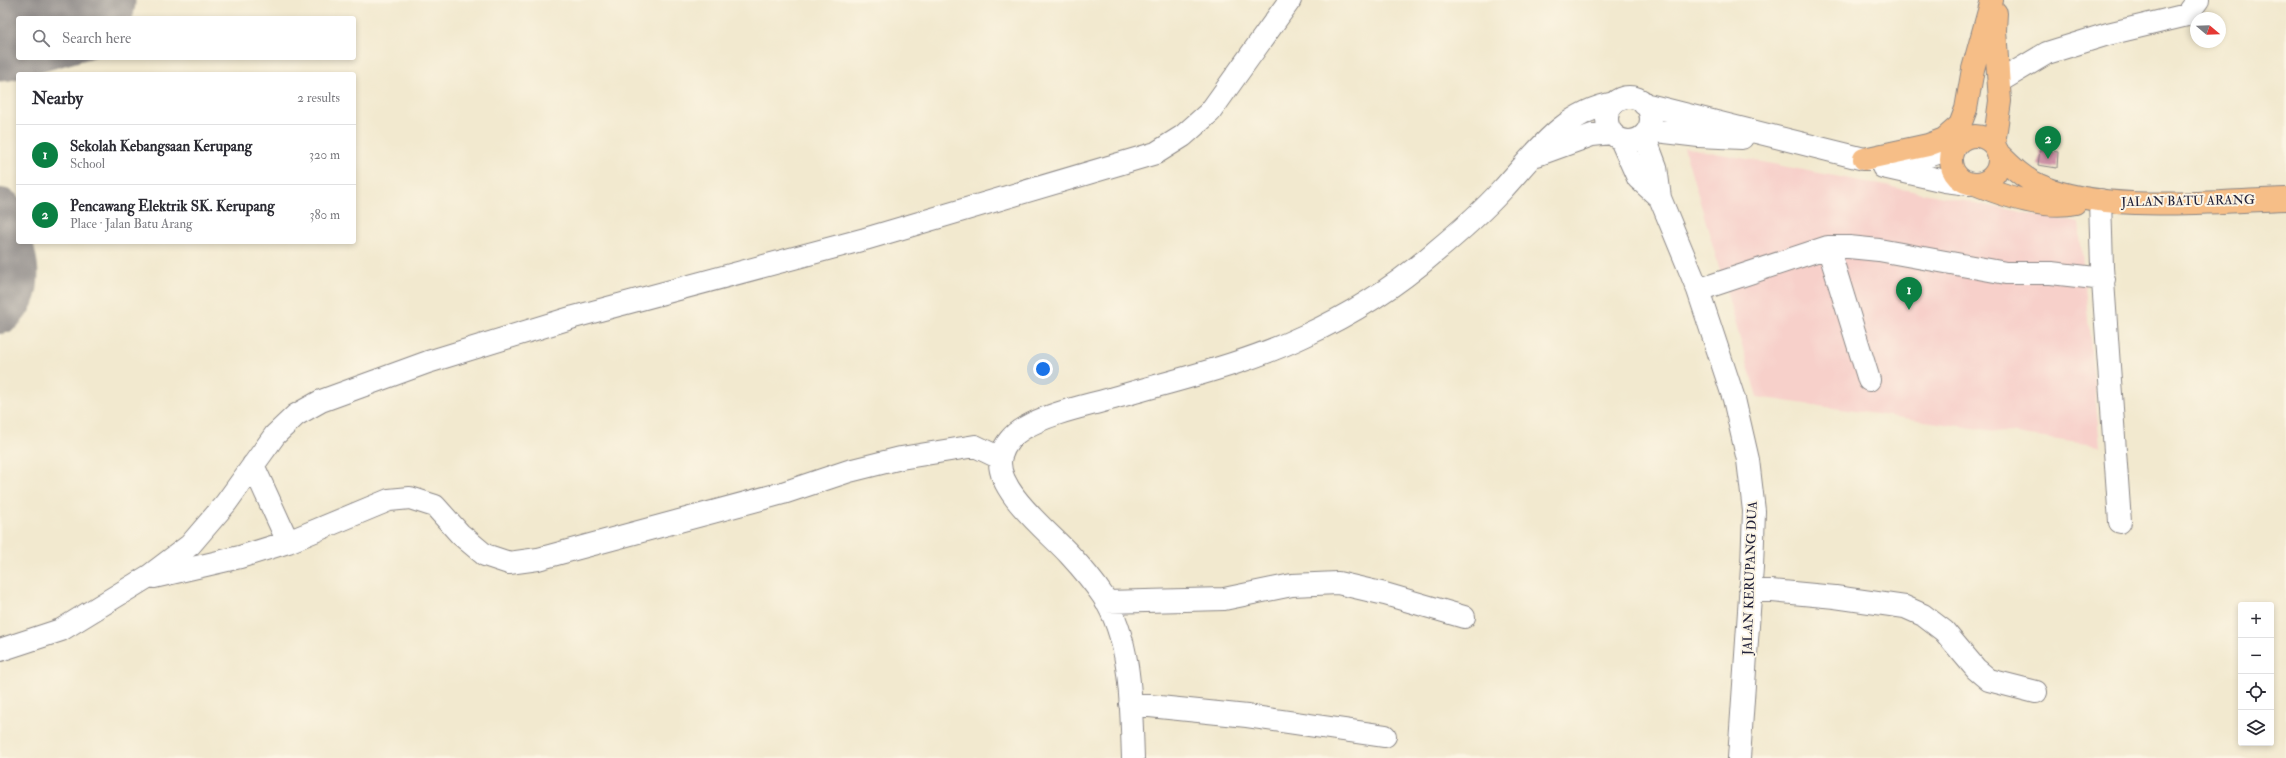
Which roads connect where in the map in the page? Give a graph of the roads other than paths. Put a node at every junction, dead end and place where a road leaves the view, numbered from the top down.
1 (1290, 0) edge
2 (1992, 0) edge
3 (1997, 0) edge
4 (2198, 0) edge
5 (1995, 30) junction
6 (2000, 91) junction
7 (1614, 103) junction
8 (1644, 104) junction
9 (1646, 132) junction
10 (1617, 136) junction
11 (1771, 136) junction
12 (1961, 142) junction
13 (1996, 149) junction
14 (1857, 157) junction
15 (1529, 158) junction
16 (2023, 176) junction
17 (1972, 184) junction
18 (1660, 198) junction
19 (2286, 199) edge
20 (2095, 200) junction
21 (1828, 247) junction
22 (2104, 279) junction
23 (1698, 290) junction
24 (1869, 380) dead end
25 (1000, 458) junction
26 (253, 465) junction
27 (2120, 522) dead end
28 (288, 542) junction
29 (145, 579) junction
30 (1750, 589) junction
31 (1106, 602) junction
32 (1464, 617) dead end
33 (0, 650) edge
34 (2036, 692) dead end
35 (1130, 704) junction
36 (1385, 736) dead end
37 (1133, 758) edge
38 (1739, 758) edge

1 - 26 street
2 - 14 main road
3 - 5 main road
4 - 6 street
5 - 6 main road
5 - 12 main road
6 - 13 main road
6 - 16 main road
7 - 8 street
7 - 10 street
7 - 15 street
8 - 9 street
8 - 11 street
9 - 10 street
9 - 11 street
9 - 18 street, JALAN KERUPANG DUA
10 - 15 street
10 - 18 street, JALAN KERUPANG DUA
11 - 14 street
12 - 13 main road
12 - 14 street
12 - 17 main road
13 - 16 main road
13 - 17 main road
14 - 17 street
15 - 25 street
16 - 20 main road
17 - 20 main road
18 - 23 street, JALAN KERUPANG DUA
19 - 20 main road, JALAN BATU ARANG
20 - 22 street
21 - 22 street
21 - 23 street
21 - 24 street
22 - 27 street
23 - 30 street, JALAN KERUPANG DUA
25 - 28 street
25 - 31 street
26 - 28 street
26 - 29 street
28 - 29 street
29 - 33 street
30 - 34 street
30 - 38 street, JALAN KERUPANG DUA
31 - 32 street
31 - 35 street
35 - 36 street
35 - 37 street

